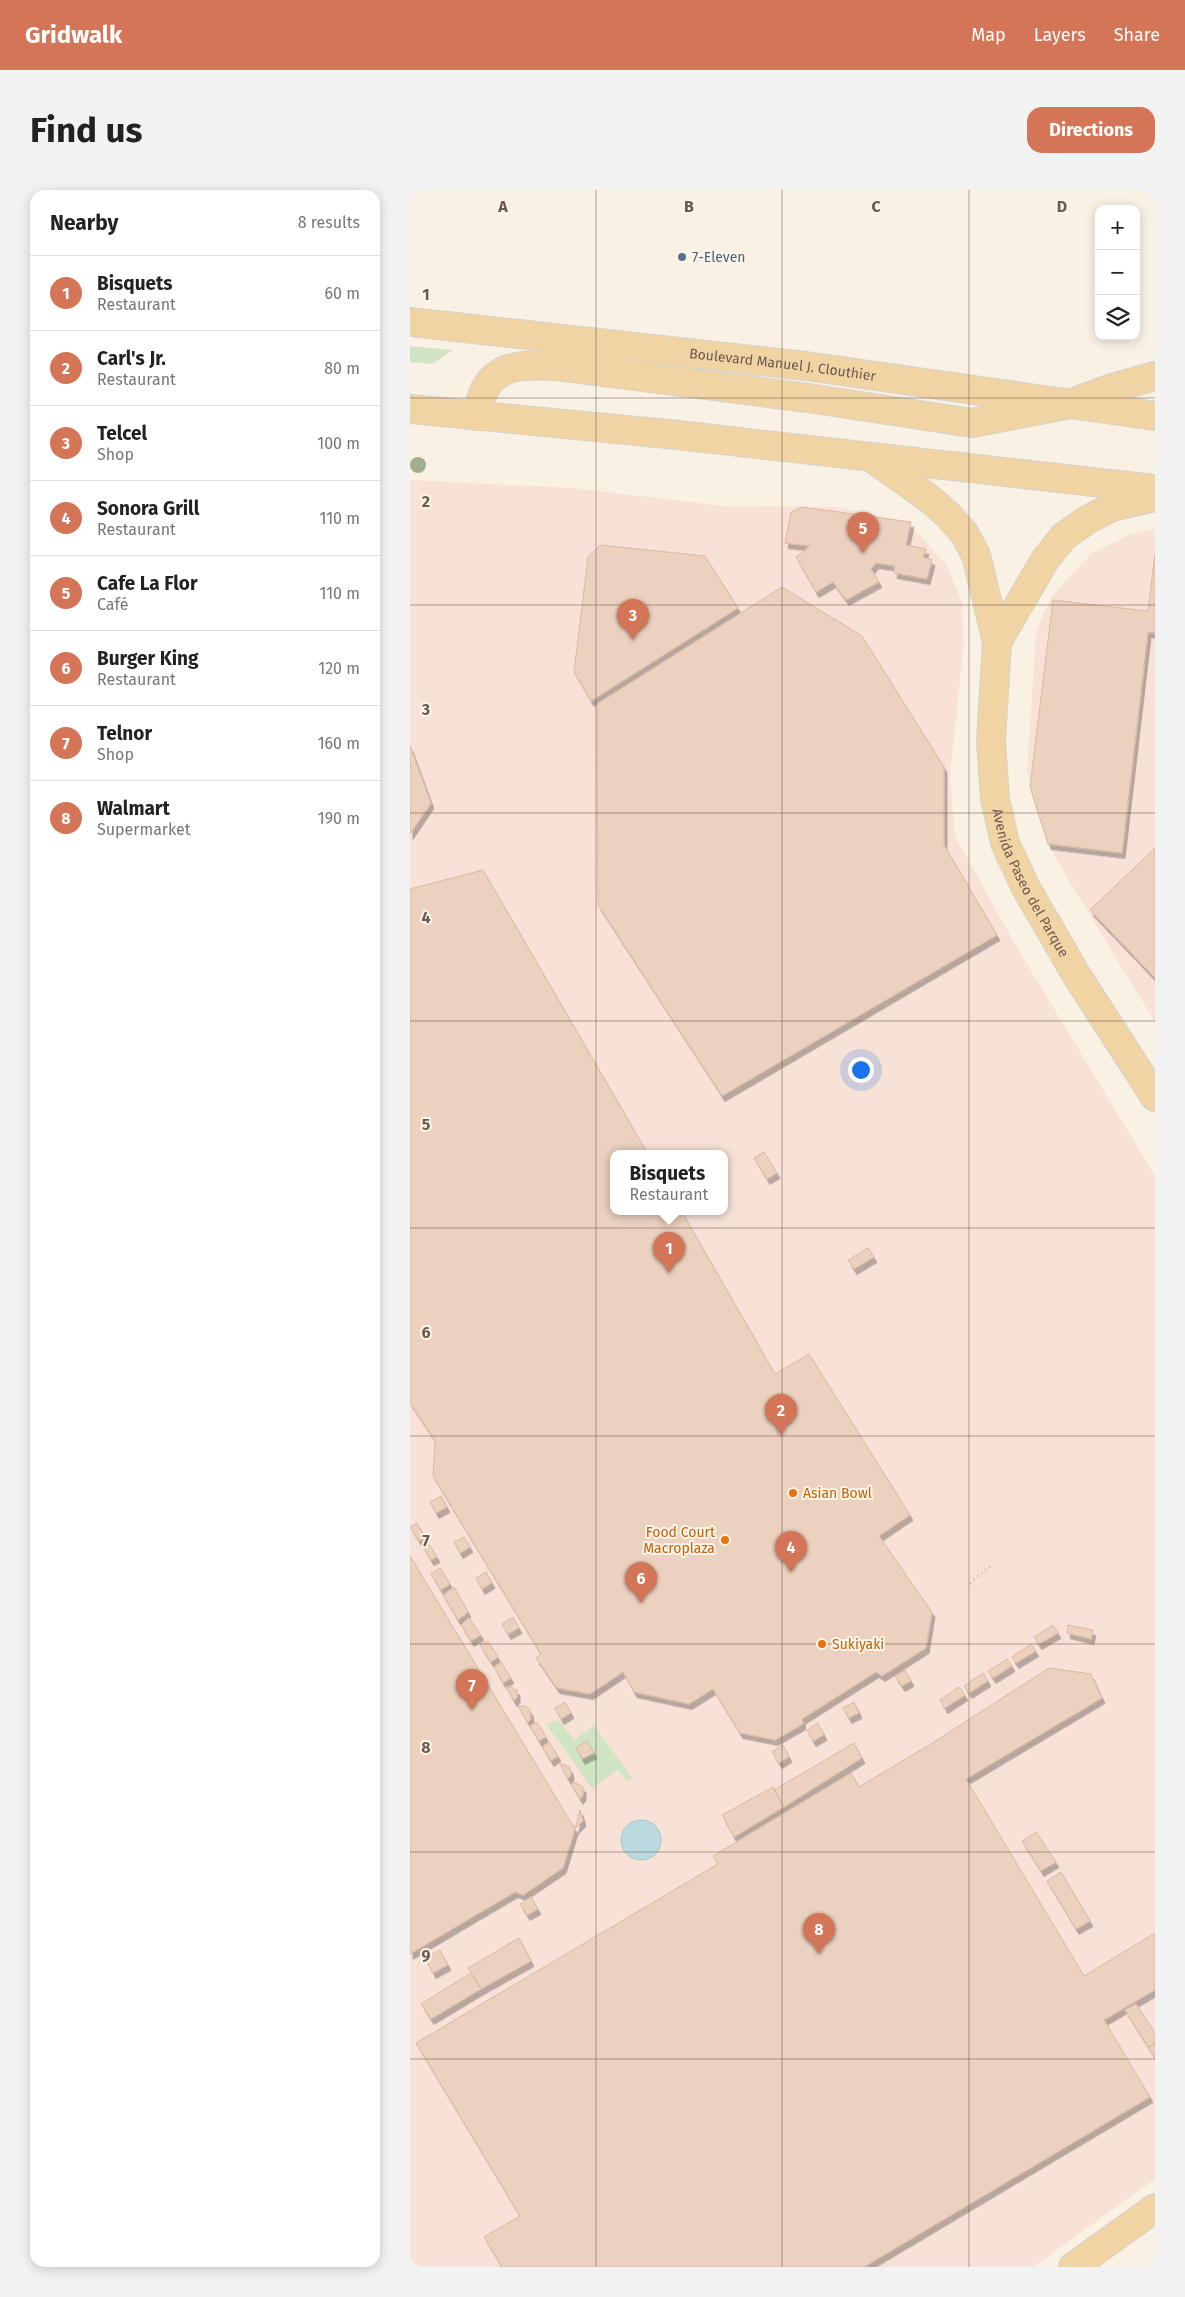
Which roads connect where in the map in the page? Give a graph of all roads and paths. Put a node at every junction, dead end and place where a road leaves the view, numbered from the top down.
1 (410, 322) edge
2 (1155, 376) edge
3 (1066, 404) junction
4 (410, 409) edge
5 (476, 416) junction
6 (1155, 416) edge
7 (870, 456) junction
8 (1155, 489) edge
9 (1155, 496) edge
10 (997, 642) junction
11 (1155, 1097) edge
12 (993, 1564) dead end
13 (970, 1583) dead end
14 (1155, 2208) edge
15 (1073, 2267) edge

1 - 3 main road, Boulevard Manuel J. Clouthier
2 - 3 main road
3 - 5 main road
3 - 6 main road, Boulevard Manuel J. Clouthier
4 - 5 main road
5 - 7 main road
7 - 8 main road
7 - 10 main road, Avenida Paseo del Parque
9 - 10 main road, Avenida Paseo del Parque
10 - 11 main road, Avenida Paseo del Parque
12 - 13 path
14 - 15 main road

